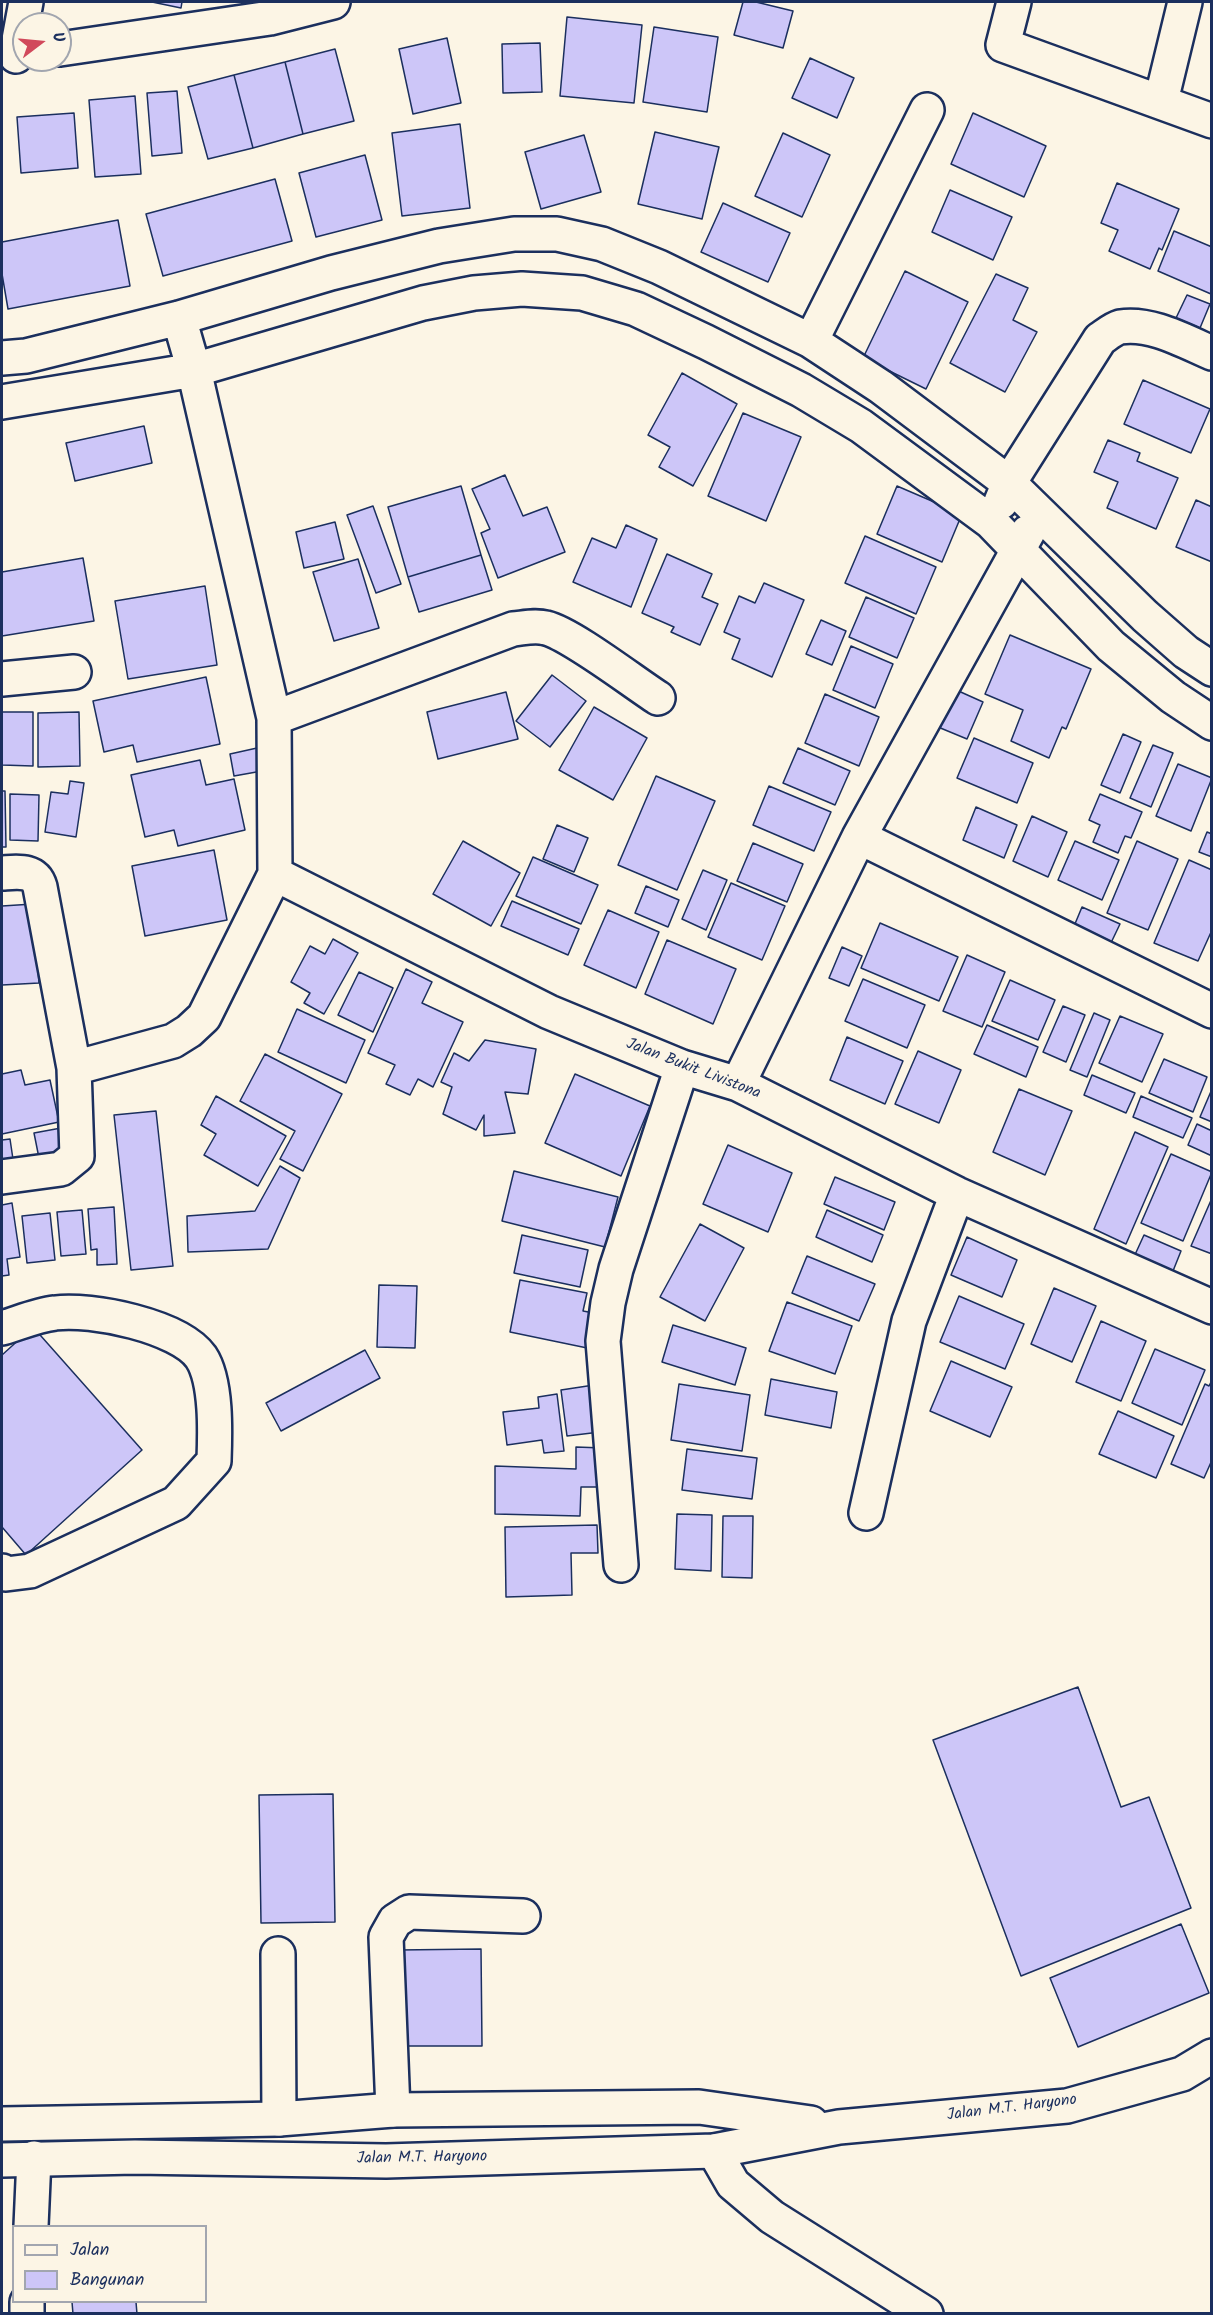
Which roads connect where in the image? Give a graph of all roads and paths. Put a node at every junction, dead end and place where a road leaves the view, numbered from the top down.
1 (333, 2) edge
2 (1014, 2) edge
3 (1185, 2) edge
4 (271, 10) edge
5 (72, 48) edge
6 (1161, 101) junction
7 (927, 110) dead end
8 (1212, 121) edge
9 (602, 244) junction
10 (582, 293) junction
11 (179, 318) junction
12 (811, 341) junction
13 (1212, 352) edge
14 (2, 358) edge
15 (194, 370) junction
16 (2, 402) edge
17 (1009, 483) junction
18 (1040, 513) junction
19 (991, 522) junction
20 (1017, 549) junction
21 (1212, 669) edge
22 (74, 672) dead end
23 (2, 679) edge
24 (658, 698) dead end
25 (274, 718) junction
26 (1212, 723) edge
27 (859, 837) junction
28 (2, 873) edge
29 (275, 874) junction
30 (1212, 1011) edge
31 (682, 1067) junction
32 (74, 1068) junction
33 (738, 1084) junction
34 (2, 1177) edge
35 (957, 1194) junction
36 (1212, 1306) edge
37 (2, 1328) edge
38 (866, 1513) dead end
39 (621, 1564) dead end
40 (2, 1571) edge
41 (523, 1916) dead end
42 (279, 1954) dead end
43 (1212, 2055) edge
44 (1197, 2075) edge
45 (393, 2110) junction
46 (279, 2119) junction
47 (88, 2121) junction
48 (2, 2124) edge
49 (839, 2127) junction
50 (714, 2151) junction
51 (34, 2158) junction
52 (2, 2160) edge
53 (90, 2160) junction
54 (31, 2225) edge
55 (926, 2313) edge

1 - 4 street
2 - 6 street
3 - 6 street
4 - 5 street
6 - 8 street
7 - 12 street
9 - 10 street
9 - 11 street
9 - 12 street
10 - 15 street
10 - 19 street
11 - 14 street
11 - 15 street
12 - 17 street
13 - 17 street
15 - 16 street
15 - 25 street
17 - 18 street
17 - 19 street
18 - 20 street
18 - 21 street
19 - 20 street
20 - 26 street
20 - 27 street
22 - 23 street
24 - 25 street
25 - 29 street
27 - 30 street
27 - 33 street
28 - 32 street
29 - 31 street, Jalan Bukit Livistona
29 - 32 street
31 - 33 street, Jalan Bukit Livistona
31 - 39 street
32 - 34 street
33 - 35 street, Jalan Bukit Livistona
35 - 36 street, Jalan Bukit Livistona
35 - 38 street
37 - 40 street
41 - 45 street
42 - 46 street
43 - 44 street, Jalan M.T. Haryono
44 - 49 street, Jalan M.T. Haryono
45 - 46 street, Jalan M.T. Haryono
45 - 49 street, Jalan M.T. Haryono
46 - 47 street, Jalan M.T. Haryono
47 - 48 street, Jalan M.T. Haryono
47 - 53 street
49 - 50 street, Jalan M.T. Haryono
50 - 53 street, Jalan M.T. Haryono
50 - 55 street
51 - 52 street, Jalan M.T. Haryono
51 - 53 street, Jalan M.T. Haryono
51 - 54 street

